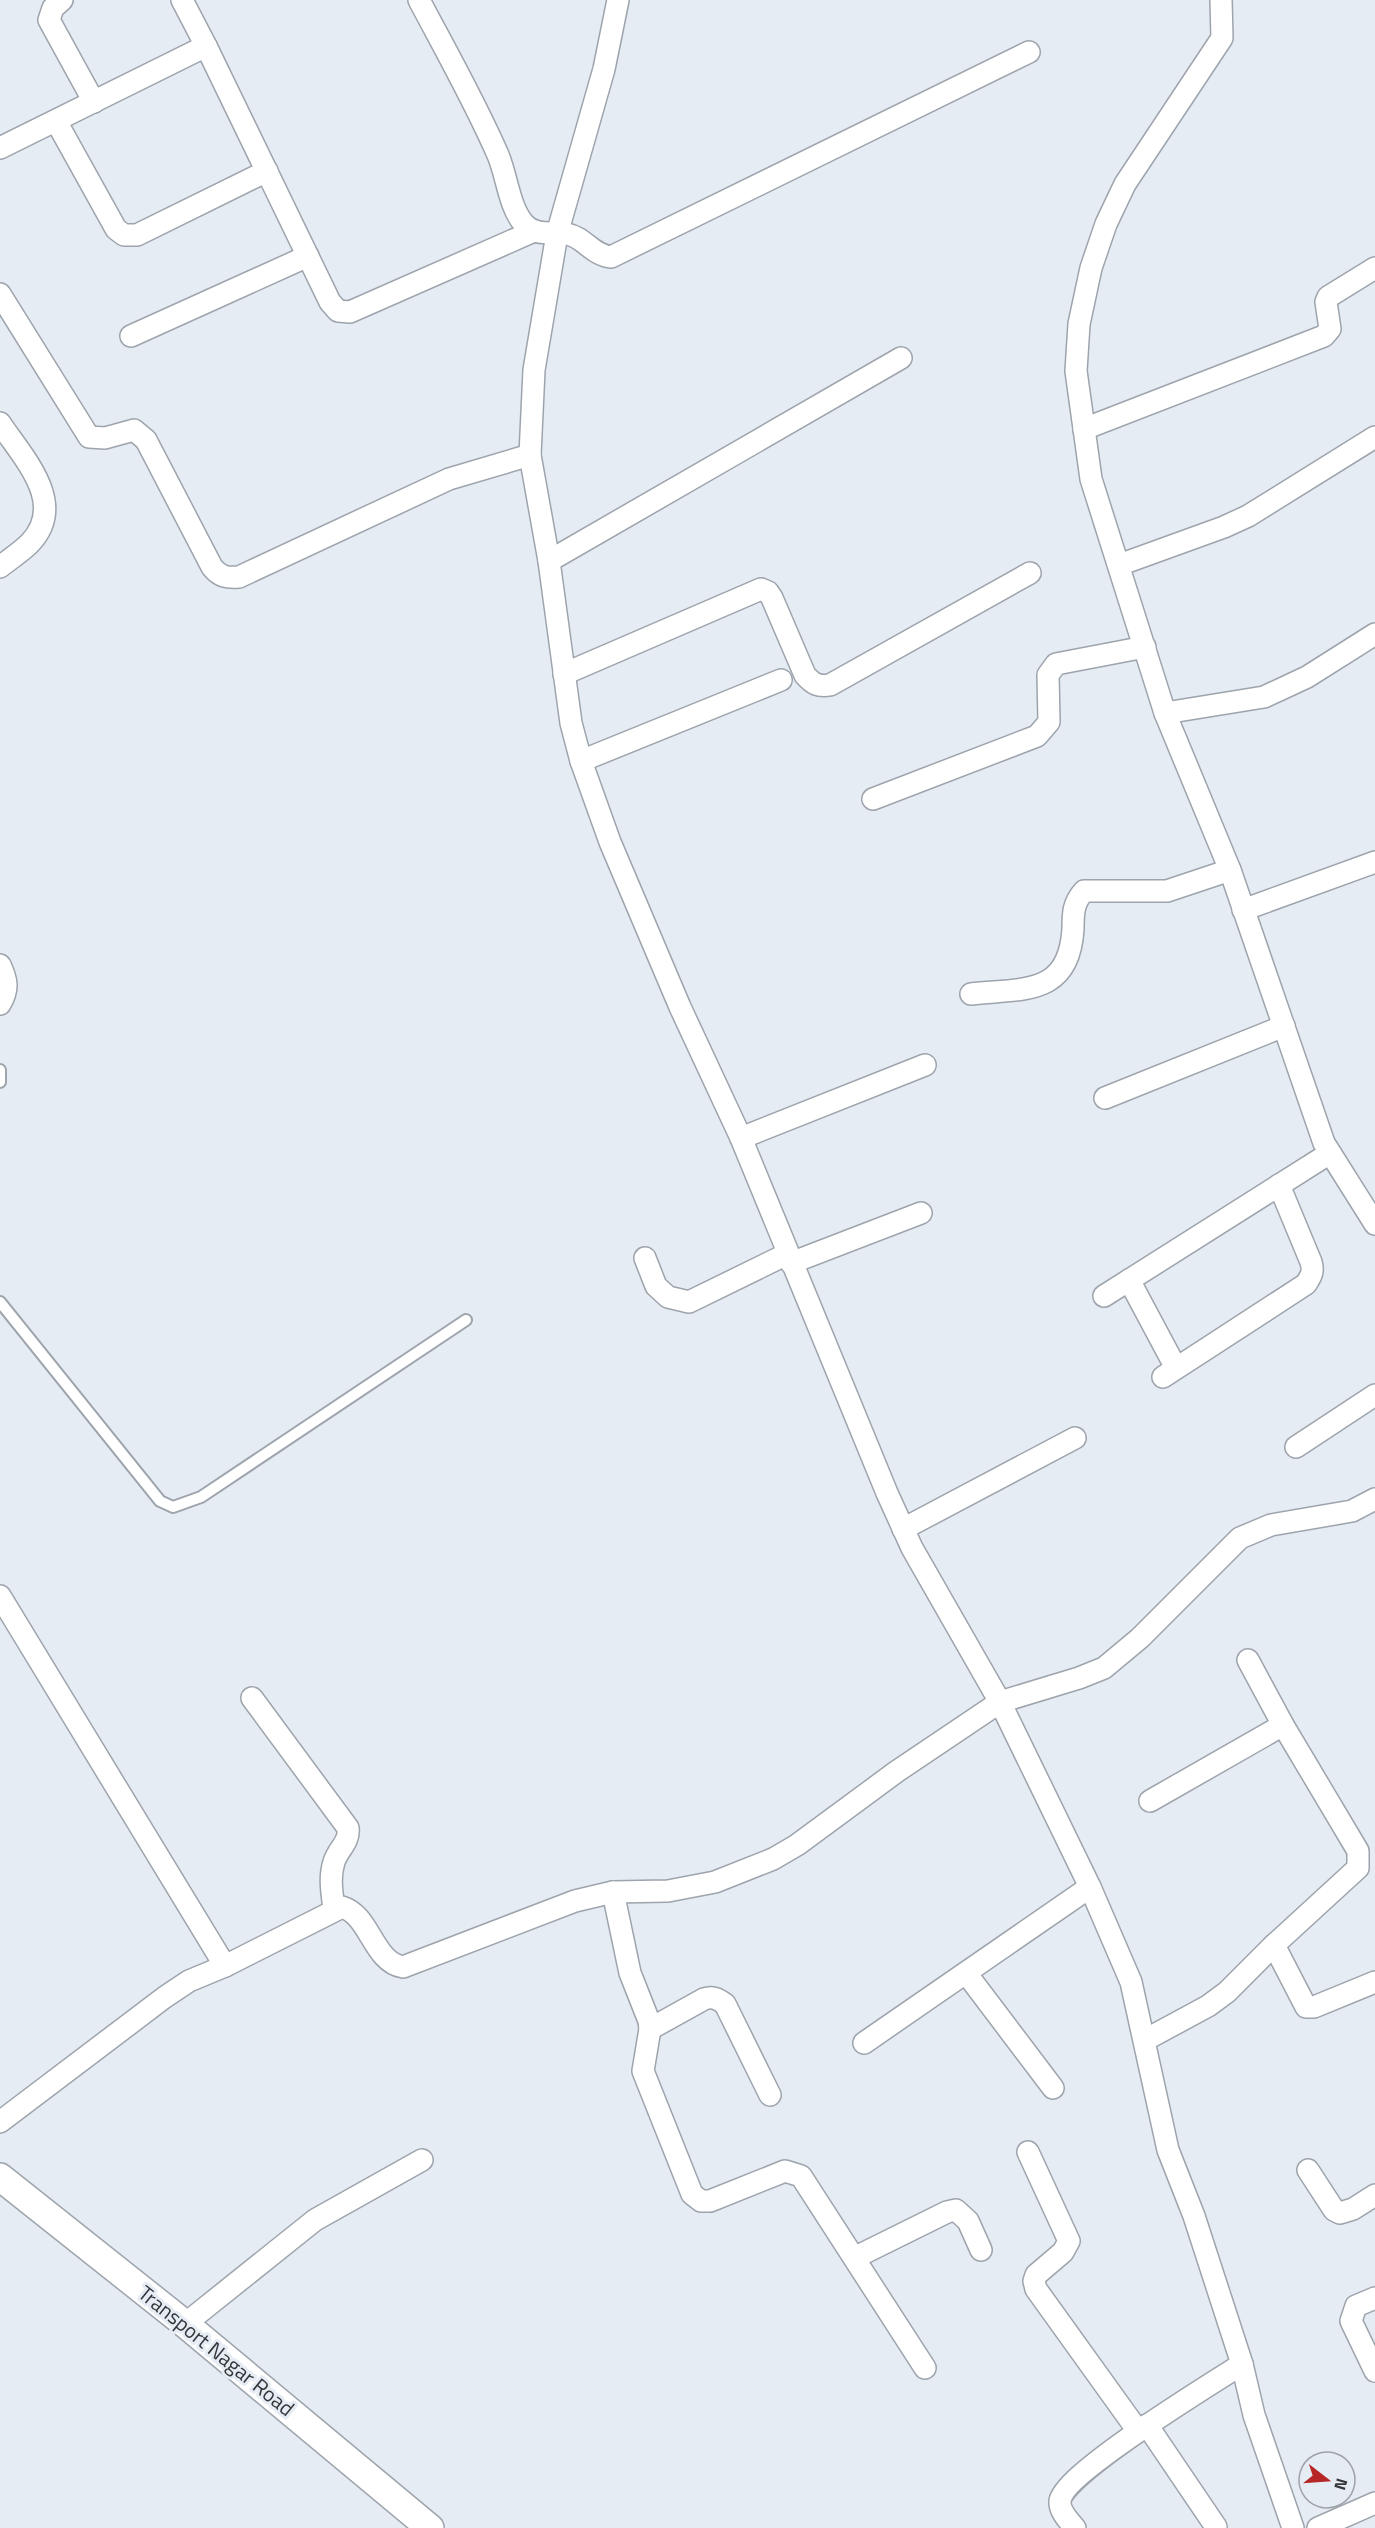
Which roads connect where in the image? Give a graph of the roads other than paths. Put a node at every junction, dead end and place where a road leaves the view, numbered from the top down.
1 (62, 0) edge
2 (182, 0) edge
3 (418, 0) edge
4 (618, 0) edge
5 (1221, 0) edge
6 (206, 46) junction
7 (1029, 52) dead end
8 (94, 102) junction
9 (56, 121) junction
10 (0, 148) edge
11 (267, 171) junction
12 (534, 231) junction
13 (557, 234) junction
14 (308, 256) junction
15 (1375, 268) edge
16 (0, 294) edge
17 (131, 336) dead end
18 (901, 358) dead end
19 (0, 423) edge
20 (1084, 429) junction
21 (1375, 437) edge
22 (530, 456) junction
23 (549, 561) junction
24 (1, 565) edge
25 (1119, 565) junction
26 (1030, 573) dead end
27 (1375, 633) edge
28 (1145, 647) junction
29 (564, 674) junction
30 (781, 680) dead end
31 (1165, 713) junction
32 (581, 760) junction
33 (873, 799) dead end
34 (1375, 862) edge
35 (1230, 870) junction
36 (1243, 910) junction
37 (0, 964) edge
38 (971, 994) dead end
39 (0, 1004) edge
40 (1284, 1026) junction
41 (925, 1065) dead end
42 (0, 1070) edge
43 (0, 1082) edge
44 (1105, 1098) dead end
45 (741, 1138) junction
46 (1330, 1153) junction
47 (1279, 1185) junction
48 (921, 1213) dead end
49 (1375, 1224) edge
50 (645, 1258) dead end
51 (789, 1258) junction
52 (1129, 1280) junction
53 (1104, 1296) dead end
54 (0, 1302) edge
55 (466, 1320) dead end
56 (1375, 1395) edge
57 (1075, 1438) dead end
58 (1296, 1447) dead end
59 (1375, 1499) edge
60 (903, 1529) junction
61 (0, 1596) edge
62 (1248, 1659) dead end
63 (252, 1698) dead end
64 (1000, 1702) junction
65 (1283, 1725) junction
66 (1150, 1801) dead end
67 (1090, 1887) junction
68 (613, 1892) junction
69 (334, 1909) junction
70 (1274, 1945) junction
71 (225, 1966) junction
72 (966, 1973) junction
73 (1375, 1982) edge
74 (650, 2029) junction
75 (1145, 2040) junction
76 (864, 2043) dead end
77 (1053, 2088) dead end
78 (770, 2095) dead end
79 (0, 2122) edge
80 (1028, 2152) dead end
81 (422, 2160) dead end
82 (1308, 2170) dead end
83 (0, 2177) edge
84 (1375, 2194) edge
85 (981, 2250) dead end
86 (856, 2257) junction
87 (1375, 2298) edge
88 (185, 2324) junction
89 (1242, 2364) junction
90 (925, 2368) dead end
91 (1375, 2371) edge
92 (1143, 2428) junction
93 (1375, 2503) edge
94 (1216, 2527) edge
95 (430, 2528) edge
96 (1075, 2528) edge
97 (1293, 2528) edge
98 (1318, 2528) edge

1 - 8 street
2 - 6 street
3 - 12 street
4 - 13 street
5 - 20 street
6 - 8 street
6 - 11 street
7 - 13 street
8 - 9 street
9 - 10 street
9 - 11 street
11 - 14 street
12 - 13 street
12 - 14 street
13 - 22 street
14 - 17 street
15 - 20 street
16 - 22 street
18 - 23 street
19 - 24 street
20 - 25 street
21 - 25 street
22 - 23 street
23 - 29 street
25 - 28 street
26 - 29 street
27 - 31 street
28 - 31 street
28 - 33 street
29 - 32 street
30 - 32 street
31 - 35 street
32 - 45 street
34 - 36 street
35 - 36 street
35 - 38 street
36 - 40 street
37 - 39 street
40 - 44 street
40 - 46 street
41 - 45 street
42 - 43 lane
45 - 51 street
46 - 47 street
46 - 49 street
47 - 52 street
47 - 52 street
48 - 51 street
50 - 51 street
51 - 60 street
52 - 53 street
54 - 55 lane
56 - 58 street
57 - 60 street
59 - 64 street
60 - 64 street
61 - 71 street
62 - 65 street
63 - 69 street
64 - 67 street
64 - 68 street
65 - 66 street
65 - 70 street
67 - 72 street
67 - 75 street
68 - 69 street
68 - 74 street
69 - 71 street
70 - 73 street
70 - 75 street
71 - 79 street
72 - 76 street
72 - 77 street
74 - 78 street
74 - 86 street
75 - 89 street
80 - 92 street
81 - 88 street
82 - 84 street
83 - 88 street, Transport Nagar Road
85 - 86 street
86 - 90 street
87 - 91 street
88 - 95 street, Transport Nagar Road
89 - 92 street
89 - 97 street
92 - 94 street
92 - 96 street
93 - 98 street

